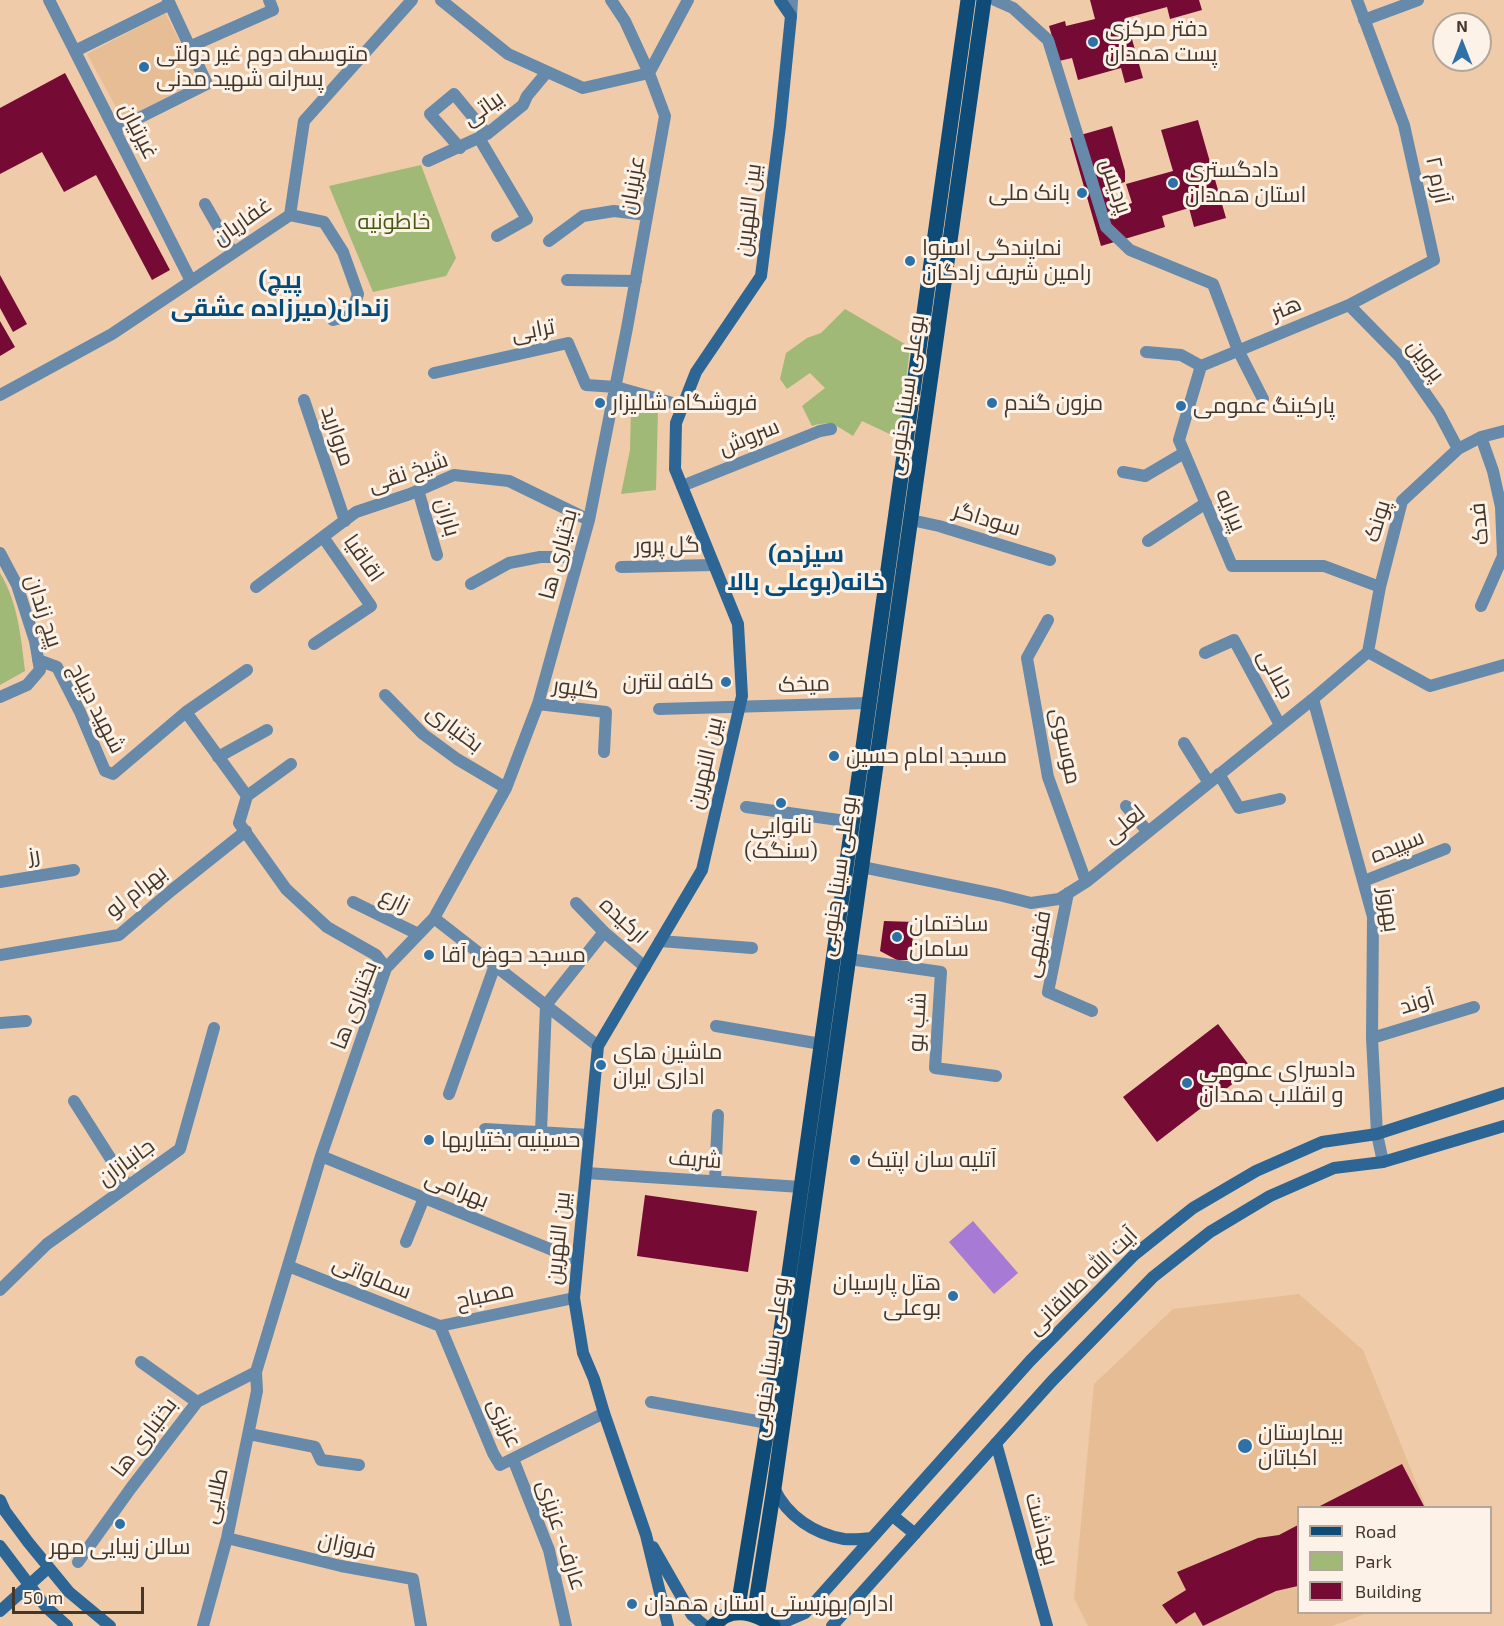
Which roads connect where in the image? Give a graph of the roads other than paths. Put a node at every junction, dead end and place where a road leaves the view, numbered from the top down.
1 (49, 0) edge
2 (412, 0) edge
3 (441, 0) edge
4 (611, 0) edge
5 (688, 0) edge
6 (780, 0) edge
7 (792, 0) edge
8 (968, 0) edge
9 (984, 0) edge
10 (995, 0) edge
11 (1357, 0) edge
12 (1418, 0) edge
13 (169, 2) edge
14 (271, 5) edge
15 (790, 16) junction
16 (1364, 20) junction
17 (189, 47) junction
18 (75, 51) junction
19 (547, 72) junction
20 (649, 72) junction
21 (115, 130) junction
22 (483, 136) junction
23 (460, 148) junction
24 (428, 161) dead end
25 (205, 204) dead end
26 (290, 215) junction
27 (647, 215) junction
28 (497, 236) dead end
29 (549, 241) dead end
30 (233, 253) junction
31 (567, 280) dead end
32 (191, 281) junction
33 (636, 281) junction
34 (1349, 305) junction
35 (333, 320) dead end
36 (1238, 350) junction
37 (1146, 352) dead end
38 (1202, 366) junction
39 (434, 374) dead end
40 (616, 387) junction
41 (0, 395) edge
42 (1263, 399) dead end
43 (304, 400) dead end
44 (683, 406) junction
45 (831, 429) dead end
46 (1504, 431) edge
47 (1481, 437) junction
48 (1458, 449) junction
49 (1184, 453) junction
50 (1123, 472) dead end
51 (682, 486) junction
52 (418, 490) junction
53 (1206, 503) junction
54 (589, 520) junction
55 (911, 520) junction
56 (345, 521) junction
57 (323, 537) junction
58 (1148, 541) dead end
59 (0, 553) edge
60 (437, 555) dead end
61 (579, 557) junction
62 (1050, 560) dead end
63 (714, 565) junction
64 (621, 567) dead end
65 (471, 584) dead end
66 (255, 588) dead end
67 (1380, 588) junction
68 (1481, 606) dead end
69 (1048, 620) dead end
70 (314, 644) dead end
71 (1368, 652) junction
72 (1205, 653) dead end
73 (38, 660) junction
74 (1504, 665) edge
75 (247, 670) dead end
76 (385, 694) dead end
77 (0, 697) edge
78 (1313, 699) junction
79 (869, 703) junction
80 (538, 704) junction
81 (740, 707) junction
82 (659, 709) dead end
83 (186, 712) junction
84 (1280, 725) junction
85 (267, 730) dead end
86 (1184, 744) dead end
87 (604, 752) dead end
88 (218, 758) junction
89 (291, 764) dead end
90 (1219, 774) junction
91 (1209, 783) junction
92 (506, 788) junction
93 (247, 796) junction
94 (1280, 799) dead end
95 (1126, 806) dead end
96 (746, 807) dead end
97 (853, 822) junction
98 (246, 831) junction
99 (1148, 832) junction
100 (1445, 849) dead end
101 (862, 867) junction
102 (74, 870) dead end
103 (1364, 881) junction
104 (0, 882) edge
105 (1086, 882) junction
106 (1068, 893) junction
107 (353, 902) dead end
108 (576, 903) dead end
109 (434, 918) junction
110 (604, 932) junction
111 (418, 934) junction
112 (660, 941) junction
113 (752, 948) dead end
114 (0, 955) edge
115 (849, 959) junction
116 (495, 965) junction
117 (645, 967) junction
118 (386, 968) junction
119 (546, 1005) junction
120 (1474, 1006) dead end
121 (1092, 1011) dead end
122 (26, 1021) dead end
123 (0, 1023) edge
124 (716, 1026) dead end
125 (214, 1028) dead end
126 (1372, 1038) junction
127 (821, 1044) junction
128 (598, 1046) junction
129 (996, 1076) dead end
130 (1504, 1093) edge
131 (449, 1094) dead end
132 (74, 1101) dead end
133 (718, 1115) dead end
134 (1504, 1126) edge
135 (485, 1129) dead end
136 (541, 1132) junction
137 (1377, 1134) junction
138 (589, 1135) junction
139 (321, 1156) junction
140 (1383, 1162) junction
141 (586, 1173) junction
142 (715, 1182) junction
143 (128, 1186) junction
144 (801, 1187) junction
145 (424, 1198) junction
146 (406, 1242) dead end
147 (577, 1260) junction
148 (288, 1266) junction
149 (0, 1290) edge
150 (574, 1298) junction
151 (440, 1326) junction
152 (141, 1362) dead end
153 (256, 1372) junction
154 (197, 1402) junction
155 (651, 1402) dead end
156 (604, 1413) junction
157 (768, 1423) junction
158 (249, 1434) junction
159 (996, 1443) junction
160 (513, 1458) junction
161 (359, 1465) dead end
162 (774, 1488) junction
163 (0, 1500) edge
164 (892, 1516) junction
165 (915, 1534) junction
166 (646, 1536) junction
167 (227, 1538) junction
168 (872, 1538) junction
169 (0, 1546) edge
170 (78, 1562) dead end
171 (48, 1568) junction
172 (28, 1584) junction
173 (0, 1611) edge
174 (737, 1613) junction
175 (754, 1615) junction
176 (67, 1626) edge
177 (110, 1626) edge
178 (202, 1626) edge
179 (421, 1626) edge
180 (566, 1626) edge
181 (668, 1626) edge
182 (705, 1626) edge
183 (713, 1626) edge
184 (774, 1626) edge
185 (832, 1626) edge
186 (1047, 1626) edge

1 - 18 street, غیرتیان
2 - 26 street, غفاریان
3 - 19 street
4 - 20 street, عزیزیان
5 - 20 street
6 - 15 main road
7 - 15 street
8 - 79 main road, بوعلی سینا جنوبی
9 - 55 main road, بوعلی سینا جنوبی
10 - 36 street, پردیس
11 - 16 street
12 - 16 street
13 - 17 street
13 - 18 street
14 - 17 street
15 - 44 main road, بین النهرین
16 - 34 street, آزرم ۲
17 - 21 street
18 - 21 street, غیرتیان
19 - 20 street
19 - 22 street, بیاتی
20 - 27 street, عزیزیان
21 - 32 street, غیرتیان
22 - 23 street, بیاتی
22 - 23 street
22 - 28 street
23 - 24 street, بیاتی
25 - 30 street
26 - 30 street, غفاریان
26 - 35 street
27 - 29 street
27 - 33 street, عزیزیان
30 - 32 street, غفاریان
31 - 33 street
32 - 41 street, غفاریان
33 - 40 street, عزیزیان
34 - 36 street, هنر
34 - 48 street, پروین
36 - 38 street
36 - 42 street, پردیس
37 - 38 street
38 - 49 street, پیرایه
39 - 40 street, ترابی
40 - 44 street
40 - 54 street, بختیاری ها
43 - 56 street, مروارید
44 - 51 main road, بین النهرین
45 - 51 street, سروش
46 - 47 street, پونک
47 - 48 street, پونک
47 - 68 street, فدک
48 - 67 street, پونک
49 - 50 street
49 - 53 street, پیرایه
51 - 63 main road, بین النهرین
52 - 54 street, شیخ نقی
52 - 56 street, شیخ نقی
52 - 60 street, باران
53 - 58 street
53 - 67 street, پیرایه
54 - 61 street, بختیاری ها
55 - 62 street, سوداگر
55 - 101 main road, بوعلی سینا جنوبی
56 - 57 street, شیخ نقی
57 - 66 street, شیخ نقی
57 - 70 street, اقاقیا
59 - 73 street, پیچ زندان
61 - 65 street
61 - 80 street, بختیاری ها
63 - 64 street, گل پرور
63 - 81 main road, بین النهرین
67 - 71 street, پونک
69 - 105 street, موسوی
71 - 74 street
71 - 78 street, لعلی
72 - 84 street, جلالی
73 - 77 street, پیچ زندان
73 - 83 street, شهید دیباج
75 - 83 street
76 - 92 street, بختیاری
78 - 84 street, لعلی
78 - 103 street, بهروز
79 - 81 street, میخک
79 - 97 main road, بوعلی سینا جنوبی
80 - 87 street, گلپور
80 - 92 street, بختیاری ها
81 - 82 street, میخک
81 - 112 main road, بین النهرین
83 - 88 street
84 - 90 street, لعلی
85 - 88 street
86 - 91 street
88 - 93 street
89 - 93 street
90 - 91 street, لعلی
90 - 94 street
91 - 99 street, لعلی
92 - 109 street, بختیاری ها
93 - 98 street
95 - 99 street
96 - 97 street
97 - 127 main road, بوعلی سینا جنوبی
98 - 114 street, بهرام لو
98 - 118 street
99 - 105 street, لعلی
100 - 103 street, سپیده
101 - 106 street, لعلی
101 - 115 main road, بوعلی سینا جنوبی
102 - 104 street, رز
103 - 126 street, بهروز
105 - 106 street, لعلی
106 - 121 street, فقیهی
107 - 111 street, زارع
108 - 110 street, ارکیده
109 - 111 street, بختیاری ها
109 - 116 street
110 - 117 street, ارکیده
110 - 119 street
111 - 118 street, بختیاری ها
112 - 113 street
112 - 117 main road, بین النهرین
115 - 129 street, شب بو
115 - 162 main road, بوعلی سینا جنوبی
116 - 119 street
116 - 131 street
117 - 128 main road, بین النهرین
118 - 139 street, بختیاری ها
119 - 128 street
119 - 136 street
120 - 126 street, آوند
122 - 123 street
124 - 127 street
125 - 143 street, جانبازان
126 - 137 street, بهروز
127 - 144 main road, بوعلی سینا جنوبی
128 - 138 main road, بین النهرین
130 - 137 main road, آیت الله طالقانی
132 - 143 street
133 - 142 street
134 - 140 main road, آیت الله طالقانی
135 - 136 street
136 - 138 street
137 - 140 street, بهروز
137 - 164 main road, آیت الله طالقانی
138 - 141 main road, بین النهرین
139 - 145 street, بهرامی
139 - 148 street, بختیاری ها
140 - 159 main road, آیت الله طالقانی
141 - 142 street, شریف
141 - 147 main road, بین النهرین
142 - 144 street, شریف
143 - 149 street, جانبازان
144 - 157 main road, بوعلی سینا جنوبی
145 - 146 street
145 - 147 street, بهرامی
147 - 150 main road, بین النهرین
148 - 151 street, سماواتی
148 - 153 street, بختیاری ها
150 - 151 street, مصباح
150 - 156 main road, بین النهرین
151 - 160 street, عزیزی
152 - 154 street
153 - 154 street, بختیاری ها
153 - 158 street, طلایی
154 - 170 street, بختیاری ها
155 - 157 street
156 - 160 street, عزیزی
156 - 166 main road, بین النهرین
157 - 174 main road, بوعلی سینا جنوبی
158 - 161 street
158 - 167 street, طلایی
159 - 165 main road, آیت الله طالقانی
159 - 186 main road, بهداشت
160 - 180 street, عارف- عزیزی
162 - 168 main road
162 - 175 main road, بوعلی سینا جنوبی
163 - 171 main road
164 - 165 main road
164 - 168 main road, آیت الله طالقانی
165 - 185 main road, آیت الله طالقانی
166 - 181 main road
166 - 182 main road
167 - 178 street, طلایی
167 - 179 street, فروزان
168 - 184 main road, آیت الله طالقانی
169 - 172 main road
171 - 172 main road
171 - 177 main road
172 - 173 main road
172 - 176 main road
174 - 175 main road
174 - 183 main road
175 - 184 main road

